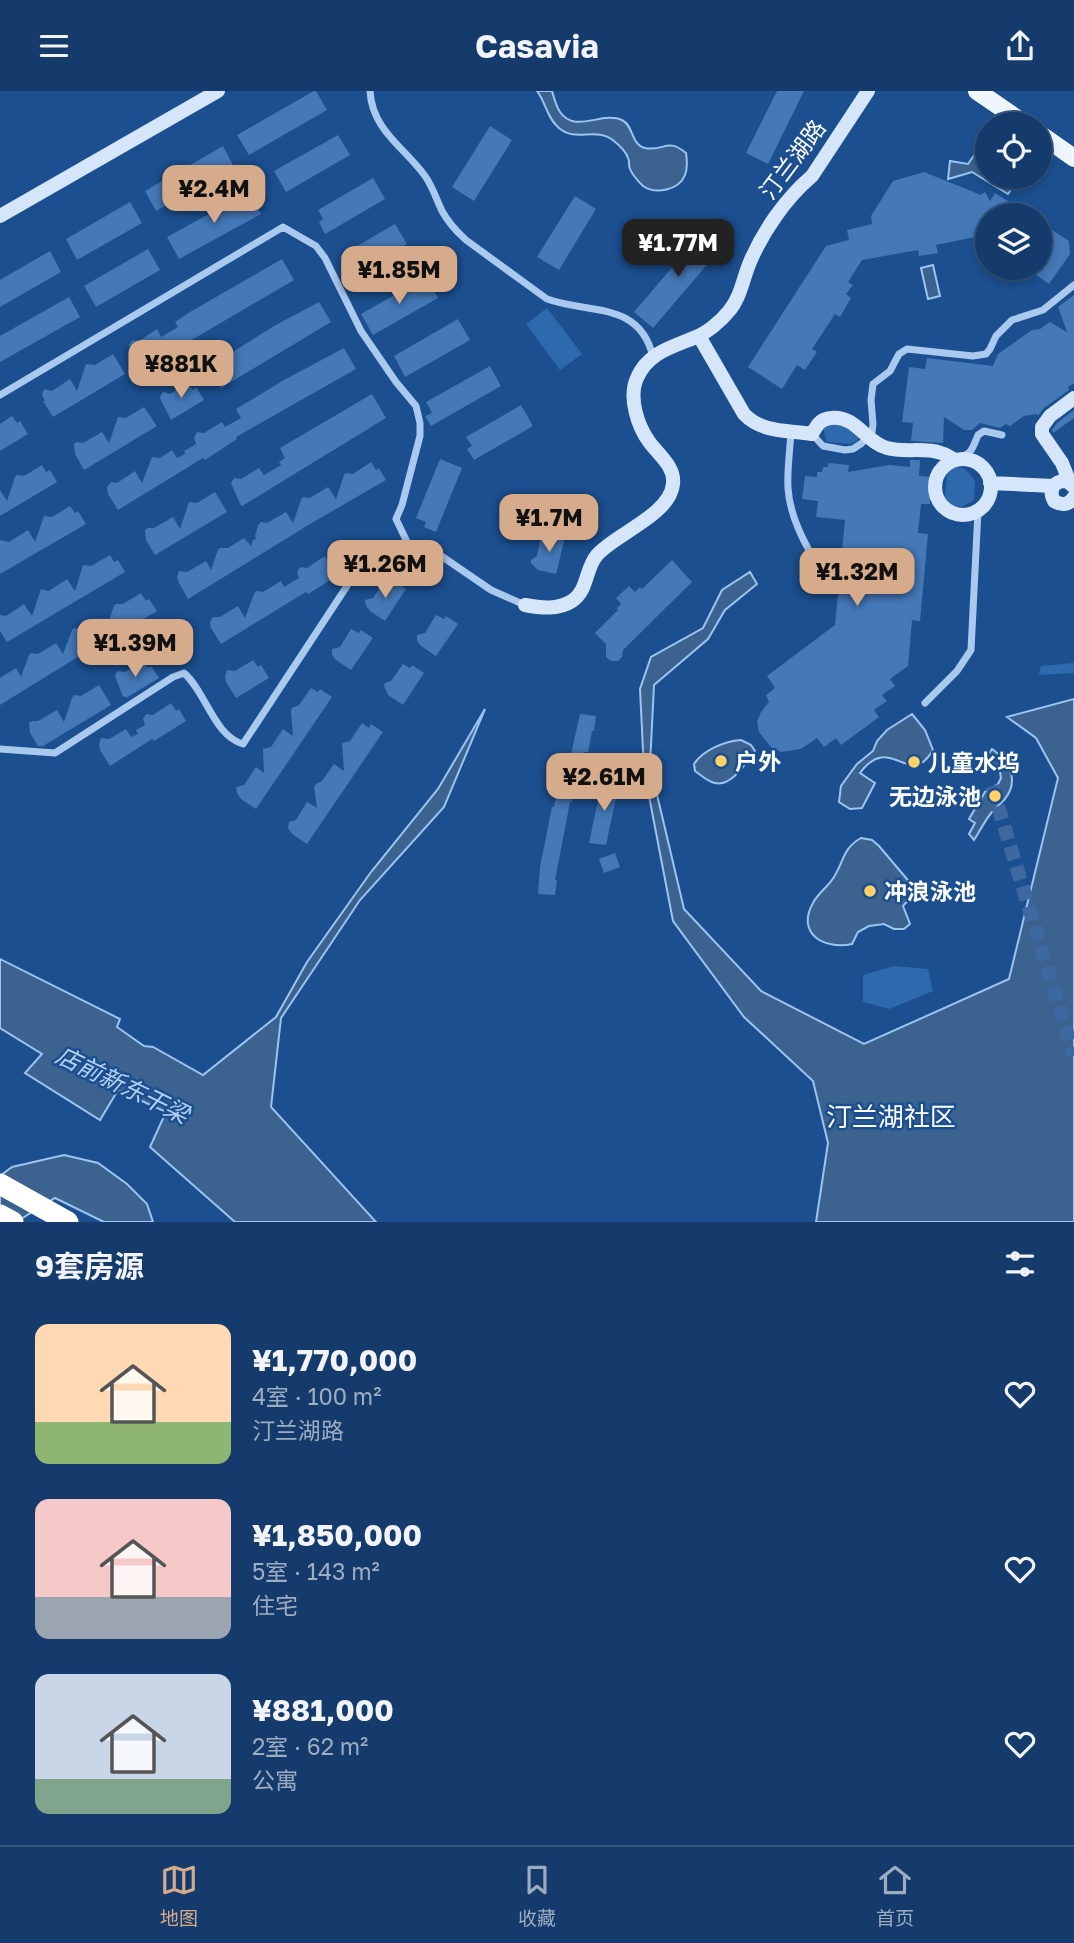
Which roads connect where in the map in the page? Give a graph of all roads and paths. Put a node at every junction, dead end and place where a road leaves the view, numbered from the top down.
1 (218, 91) edge
2 (370, 91) edge
3 (868, 91) edge
4 (977, 91) edge
5 (1008, 112) edge
6 (1052, 142) edge
7 (1074, 158) edge
8 (0, 216) edge
9 (1074, 285) edge
10 (699, 336) junction
11 (653, 356) junction
12 (0, 395) edge
13 (1074, 398) edge
14 (1074, 404) edge
15 (791, 431) junction
16 (812, 434) junction
17 (1002, 435) dead end
18 (868, 437) junction
19 (955, 460) junction
20 (1066, 483) edge
21 (990, 486) junction
22 (978, 511) junction
23 (408, 544) junction
24 (828, 585) dead end
25 (526, 605) joint
26 (925, 703) dead end
27 (0, 750) edge
28 (11, 1191) edge
29 (0, 1215) edge
30 (13, 1222) edge
31 (68, 1222) edge

1 - 8 street
2 - 11 street
3 - 10 street, 汀兰湖路
4 - 5 main road
6 - 7 main road
9 - 18 street
10 - 11 street, 汀兰湖路
10 - 15 street
11 - 25 street
12 - 23 street
13 - 20 street
14 - 20 street
15 - 16 street
15 - 24 street
16 - 18 street
16 - 18 street
17 - 19 street
18 - 19 street
19 - 21 street
19 - 22 street
20 - 21 street
21 - 22 street
22 - 26 street
23 - 25 street
23 - 27 street
28 - 31 highway
29 - 30 highway

